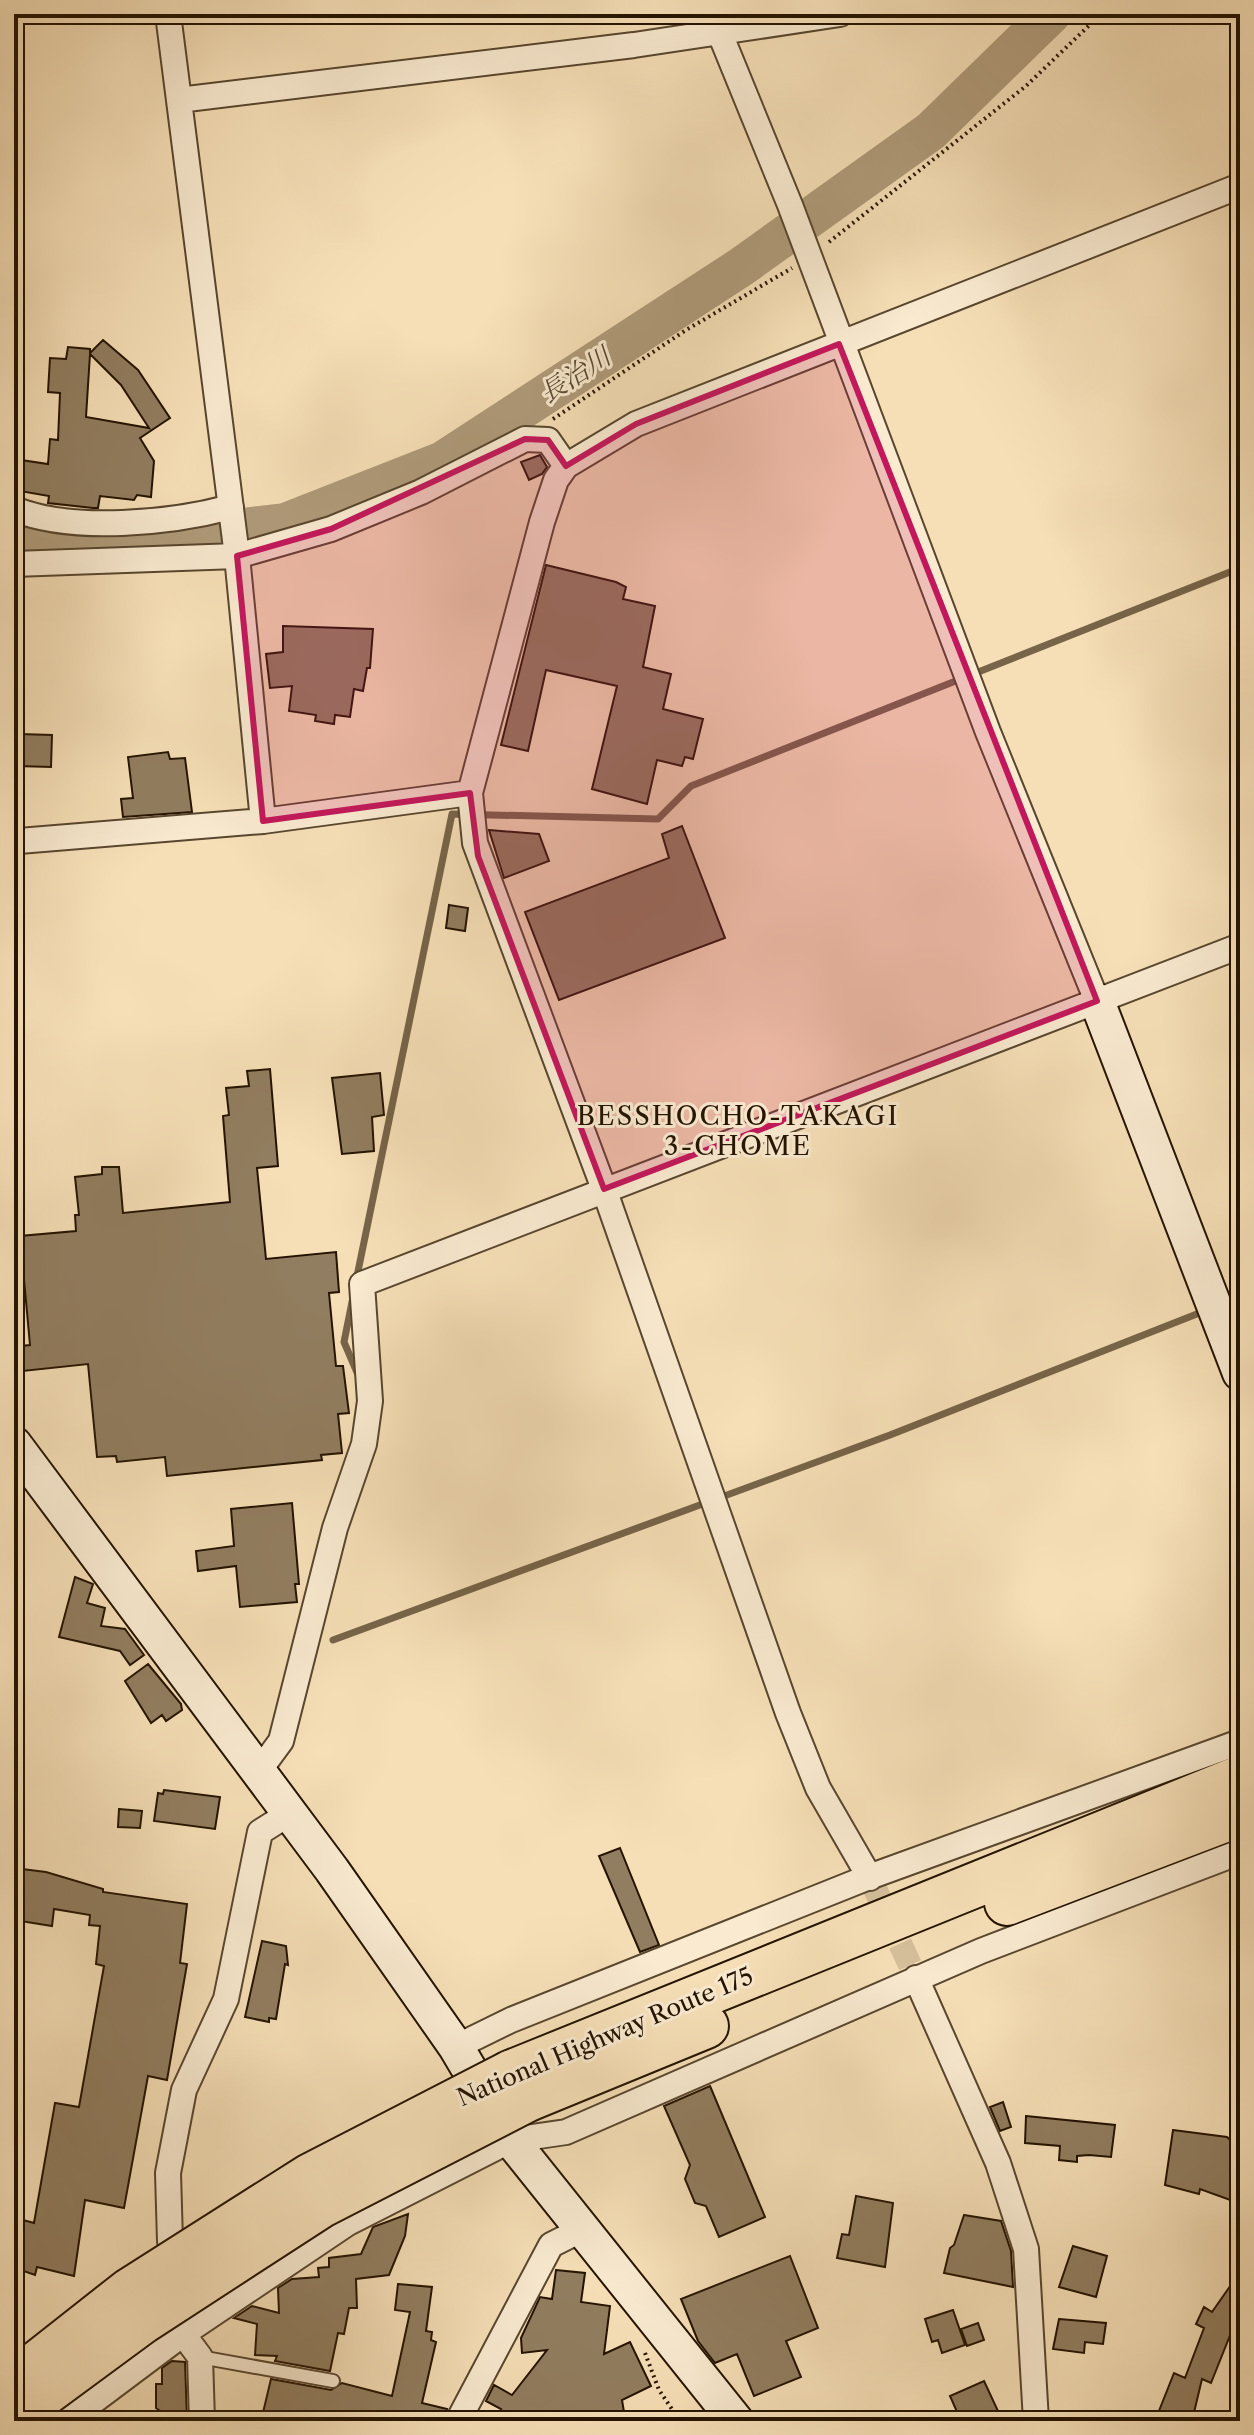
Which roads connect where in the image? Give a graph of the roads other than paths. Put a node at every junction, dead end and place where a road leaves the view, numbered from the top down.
1 (168, 14) edge
2 (840, 14) edge
3 (715, 22) edge
4 (179, 100) junction
5 (1240, 186) edge
6 (839, 344) junction
7 (566, 466) junction
8 (231, 507) junction
9 (14, 509) edge
10 (237, 556) junction
11 (14, 564) edge
12 (470, 793) junction
13 (263, 821) junction
14 (19, 841) dead end
15 (1240, 946) edge
16 (1097, 1001) junction
17 (604, 1189) junction
18 (1240, 1373) edge
19 (14, 1444) edge
20 (1240, 1742) edge
21 (259, 1771) junction
22 (1240, 1778) edge
23 (1240, 1814) edge
24 (287, 1815) junction
25 (1240, 1852) edge
26 (870, 1878) junction
27 (916, 1978) junction
28 (456, 2047) junction
29 (519, 2086) junction
30 (511, 2140) junction
31 (583, 2229) junction
32 (183, 2334) junction
33 (200, 2357) junction
34 (14, 2381) edge
35 (333, 2381) dead end
36 (14, 2416) edge
37 (464, 2419) edge
38 (67, 2421) edge
39 (202, 2421) edge
40 (736, 2421) edge
41 (1036, 2421) edge

1 - 4 street
2 - 3 street
3 - 4 street
3 - 6 street
4 - 8 street
5 - 6 street
6 - 7 street
6 - 16 street
7 - 10 street
7 - 12 street
8 - 9 street
8 - 10 street
10 - 11 street
10 - 13 street
12 - 13 street
12 - 17 street
13 - 14 street
15 - 16 street
16 - 17 street
16 - 18 street
17 - 21 street
17 - 26 street
19 - 21 street
20 - 26 street
21 - 24 street
22 - 29 highway, National Highway Route 175
23 - 29 highway, National Highway Route 175
24 - 28 street
24 - 32 street
25 - 27 street
26 - 28 street
27 - 30 street
27 - 41 street
28 - 30 street
29 - 34 highway, National Highway Route 175, bridge
29 - 36 highway, National Highway Route 175, bridge
30 - 31 street
30 - 32 street
31 - 37 street
31 - 40 street
32 - 33 street
32 - 38 street
33 - 35 lane
33 - 39 street

